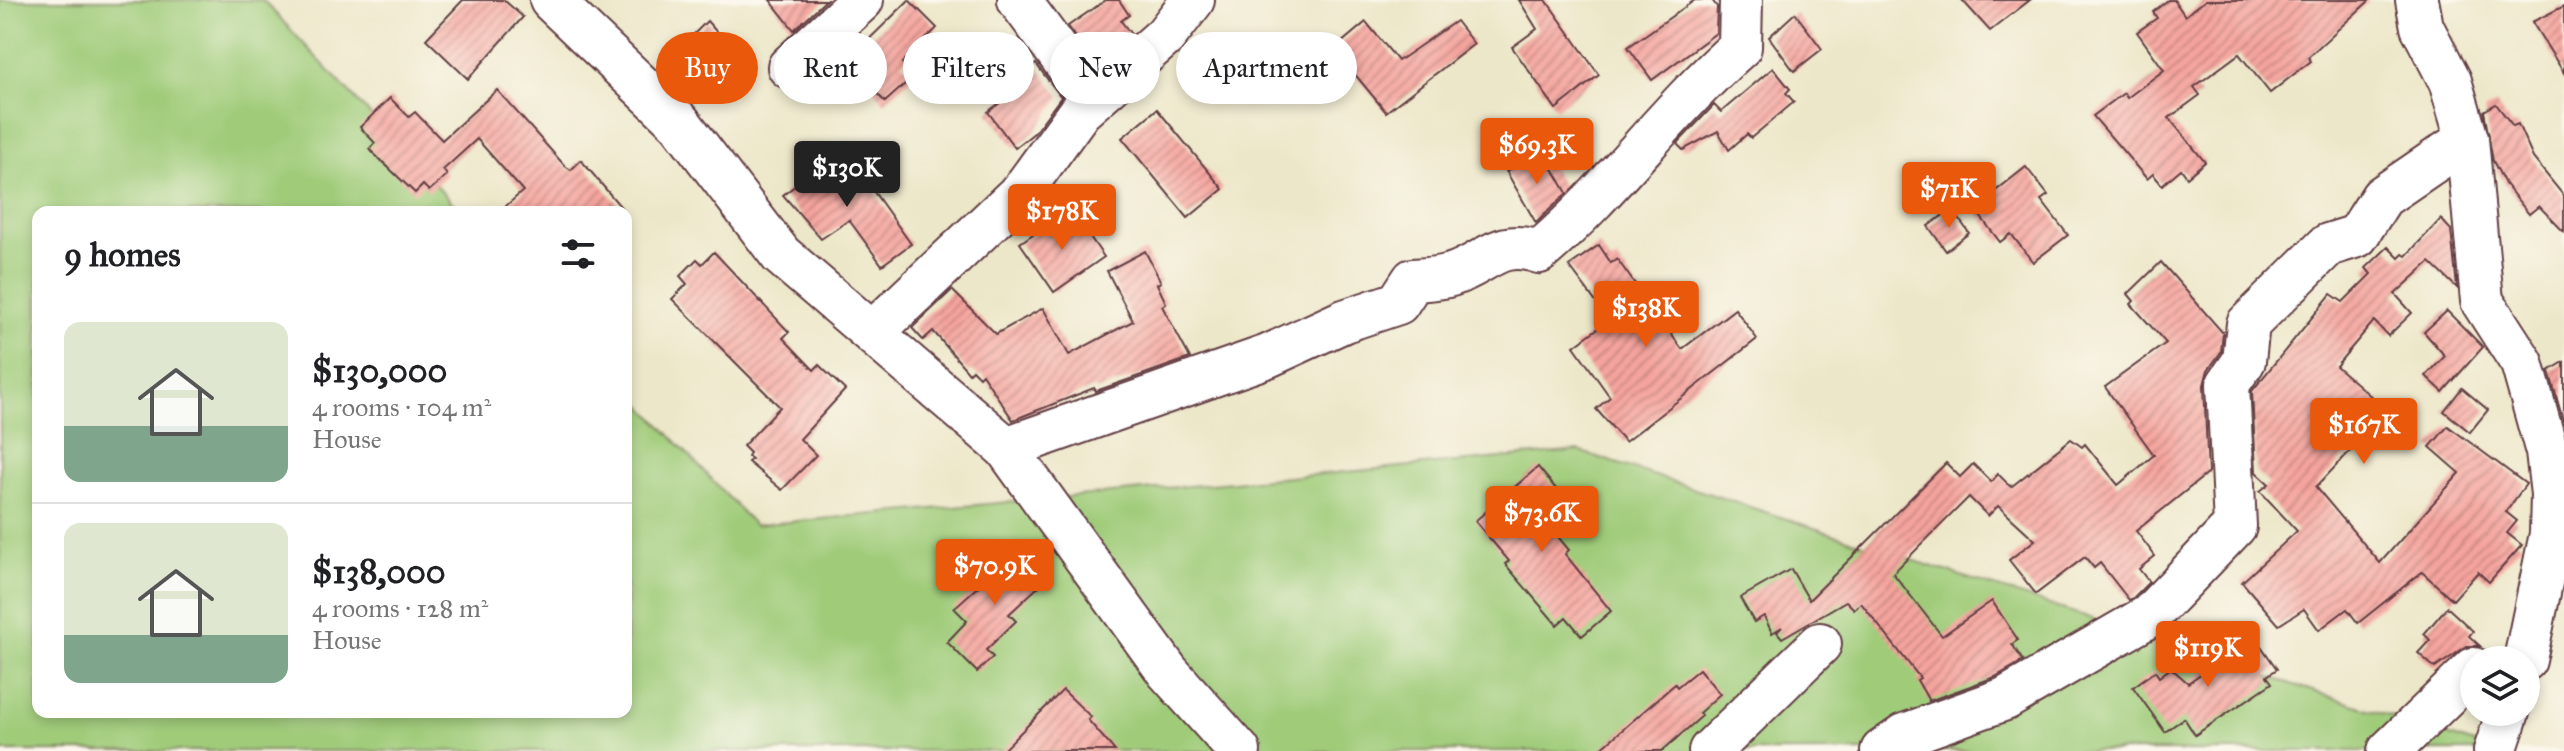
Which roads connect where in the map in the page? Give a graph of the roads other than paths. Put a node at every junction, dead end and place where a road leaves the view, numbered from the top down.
1 (551, 0) edge
2 (862, 0) edge
3 (1019, 0) edge
4 (1193, 0) edge
5 (1741, 0) edge
6 (2417, 0) edge
7 (827, 32) edge
8 (1160, 40) edge
9 (1050, 42) edge
10 (1088, 104) edge
11 (2467, 139) junction
12 (873, 332) junction
13 (1006, 448) junction
14 (2534, 611) junction
15 (1820, 644) dead end
16 (2498, 646) edge
17 (2528, 646) edge
18 (2460, 683) edge
19 (2503, 726) edge
20 (1239, 751) edge
21 (1710, 751) edge
22 (1882, 751) edge
23 (2389, 751) edge
24 (2495, 751) edge

1 - 12 street
2 - 7 street
3 - 9 street
4 - 8 street
5 - 13 street
6 - 11 street
10 - 12 street
11 - 14 street
11 - 22 street
12 - 13 street
13 - 20 street
14 - 16 street
14 - 17 street
15 - 21 street
18 - 23 street
19 - 24 street

